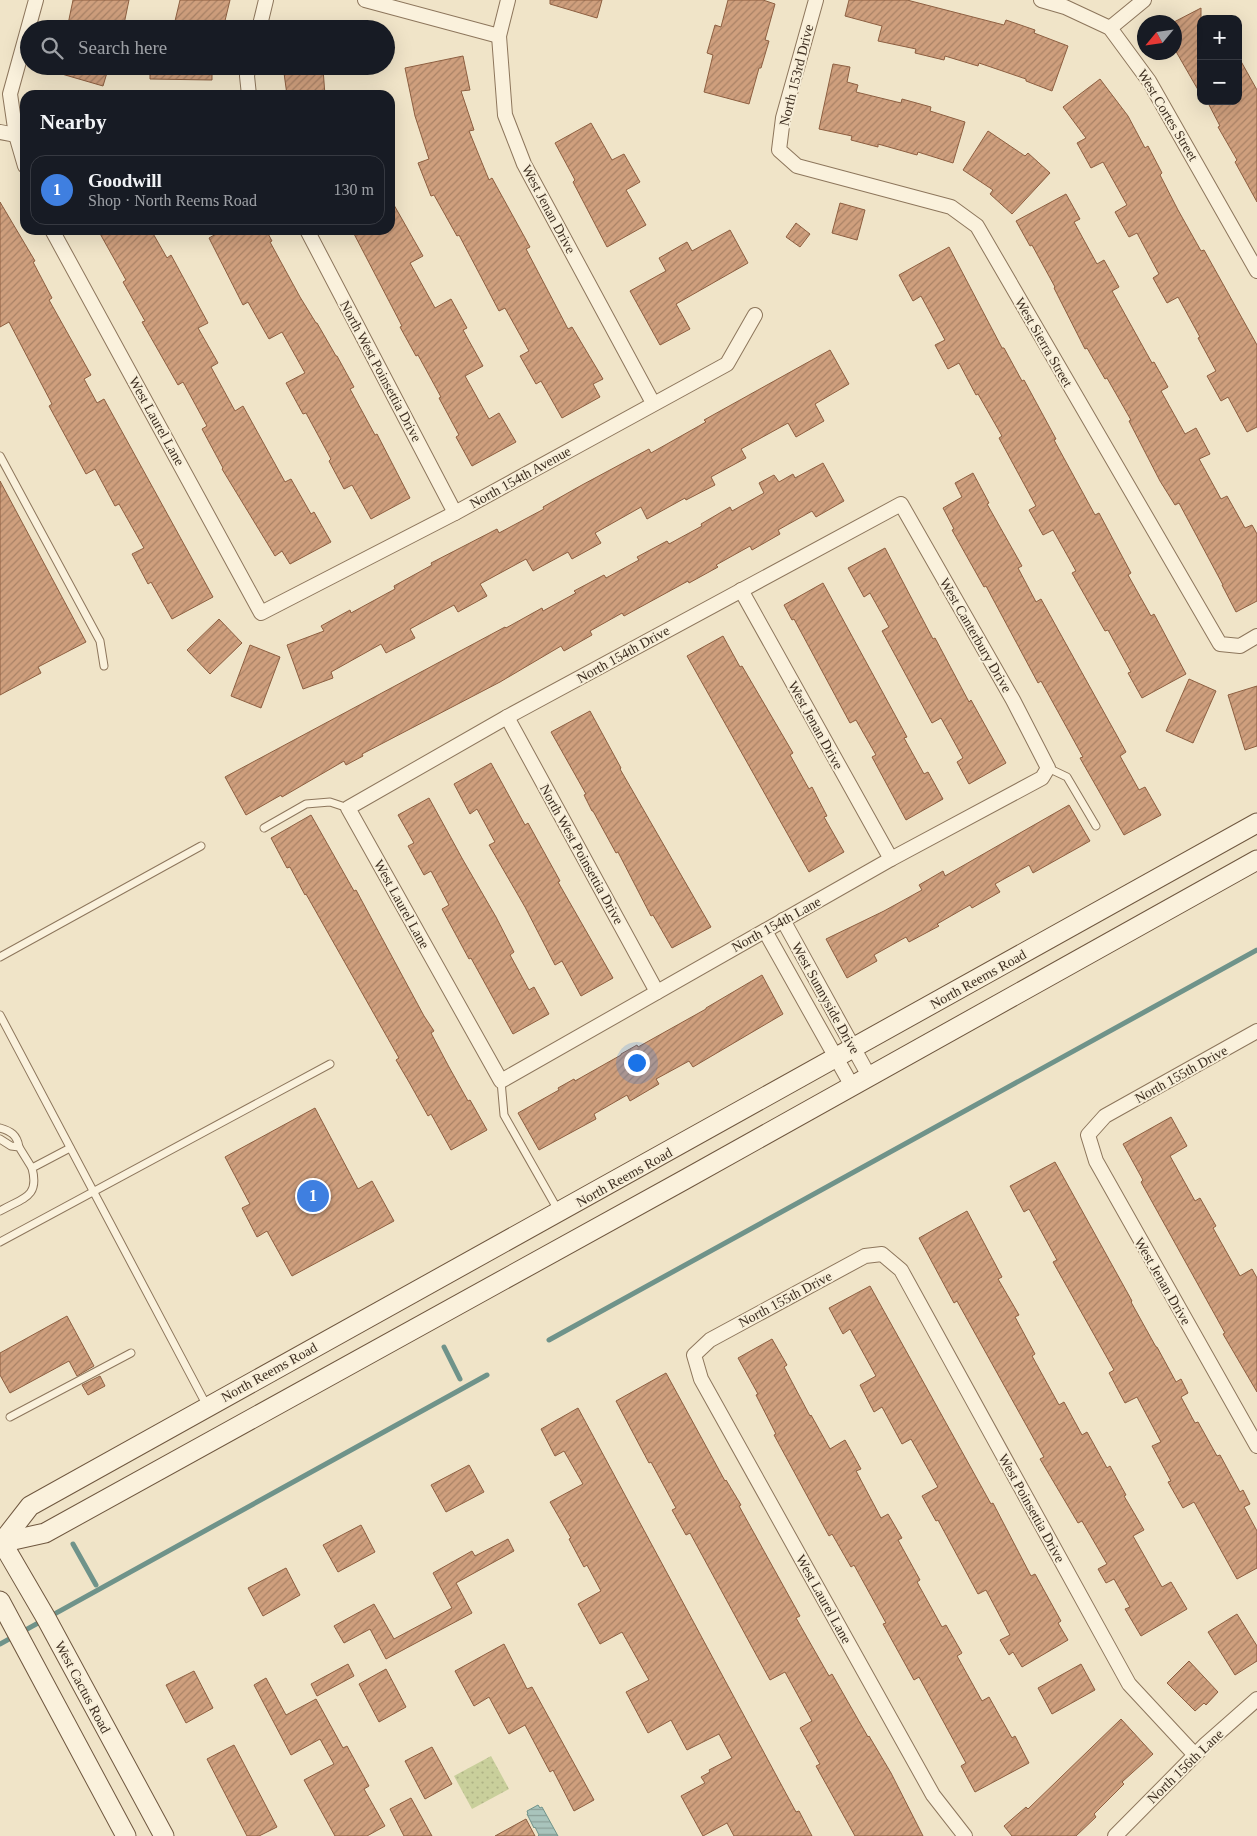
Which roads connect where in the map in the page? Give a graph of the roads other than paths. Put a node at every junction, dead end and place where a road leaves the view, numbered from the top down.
1 (36, 0) edge
2 (266, 0) edge
3 (365, 0) edge
4 (508, 0) edge
5 (816, 0) edge
6 (1041, 0) edge
7 (1144, 0) edge
8 (30, 20) edge
9 (261, 20) edge
10 (1110, 28) junction
11 (499, 36) junction
12 (20, 58) edge
13 (247, 75) edge
14 (248, 90) edge
15 (0, 132) edge
16 (16, 135) junction
17 (20, 149) edge
18 (779, 150) joint
19 (55, 235) edge
20 (310, 235) edge
21 (1257, 271) edge
22 (755, 314) dead end
23 (653, 403) junction
24 (0, 456) edge
25 (901, 504) joint
26 (455, 513) junction
27 (741, 590) junction
28 (262, 613) joint
29 (1257, 636) edge
30 (104, 666) dead end
31 (507, 717) junction
32 (1048, 768) junction
33 (348, 808) junction
34 (1257, 823) edge
35 (1096, 826) dead end
36 (264, 828) dead end
37 (201, 846) dead end
38 (891, 859) junction
39 (1257, 860) edge
40 (782, 920) junction
41 (765, 930) junction
42 (0, 957) edge
43 (657, 992) junction
44 (0, 1015) edge
45 (1257, 1031) edge
46 (854, 1049) junction
47 (836, 1059) junction
48 (330, 1064) dead end
49 (869, 1076) junction
50 (501, 1081) junction
51 (852, 1086) junction
52 (1105, 1116) joint
53 (0, 1128) edge
54 (0, 1138) edge
55 (19, 1147) junction
56 (70, 1148) junction
57 (32, 1168) junction
58 (93, 1192) junction
59 (0, 1211) edge
60 (559, 1212) junction
61 (0, 1242) edge
62 (882, 1254) joint
63 (451, 1273) junction
64 (466, 1300) junction
65 (131, 1353) dead end
66 (694, 1355) joint
67 (207, 1407) junction
68 (10, 1417) dead end
69 (1257, 1446) edge
70 (0, 1541) edge
71 (0, 1601) edge
72 (1257, 1698) edge
73 (1195, 1755) junction
74 (126, 1836) edge
75 (164, 1836) edge
76 (966, 1836) edge
77 (1115, 1836) edge

1 - 8 street
2 - 9 street
3 - 11 street
4 - 11 street, West Jenan Drive
5 - 18 street, North 153rd Drive
6 - 10 street, West Cortes Street
7 - 10 street
10 - 21 street, West Cortes Street
11 - 23 street, West Jenan Drive
12 - 16 street
13 - 14 street
15 - 16 street
16 - 17 street
18 - 29 street, West Sierra Street
19 - 28 street, West Laurel Lane
20 - 26 street, North West Poinsettia Drive
22 - 23 street, North 154th Avenue
23 - 26 street, North 154th Avenue
24 - 30 lane
25 - 27 street, North 154th Drive
25 - 32 street, West Canterbury Drive
26 - 28 street, North 154th Avenue
27 - 31 street, North 154th Drive
27 - 38 street, West Jenan Drive
31 - 33 street, North 154th Drive
31 - 43 street, North West Poinsettia Drive
32 - 35 lane
32 - 38 street, North 154th Lane
33 - 36 lane
33 - 50 street, West Laurel Lane
34 - 46 main road, North Reems Road
37 - 42 lane
38 - 40 street, North 154th Lane
39 - 49 main road
40 - 41 street, North 154th Lane
40 - 46 street, West Sunnyside Drive
41 - 43 street, North 154th Lane
41 - 47 street, West Sunnyside Drive
43 - 50 street, North 154th Lane
44 - 56 lane
45 - 52 street, North 155th Drive
46 - 47 main road, North Reems Road
46 - 49 street, West Sunnyside Drive
47 - 51 street, West Sunnyside Drive
47 - 60 main road, North Reems Road
48 - 58 lane
49 - 51 main road
50 - 60 lane
51 - 64 main road
52 - 69 street, West Jenan Drive
53 - 55 lane
54 - 55 lane
55 - 57 lane
56 - 57 lane
56 - 58 lane
57 - 59 lane
58 - 61 lane
58 - 67 lane
60 - 63 main road, North Reems Road
62 - 66 street, North 155th Drive
62 - 73 street, West Poinsettia Drive
63 - 64 main road
63 - 67 main road, North Reems Road
64 - 70 main road
65 - 68 lane
66 - 76 street, West Laurel Lane
67 - 70 main road, North Reems Road
70 - 75 main road, West Cactus Road
71 - 74 main road
72 - 73 street, North 156th Lane
73 - 77 street, North 156th Lane

